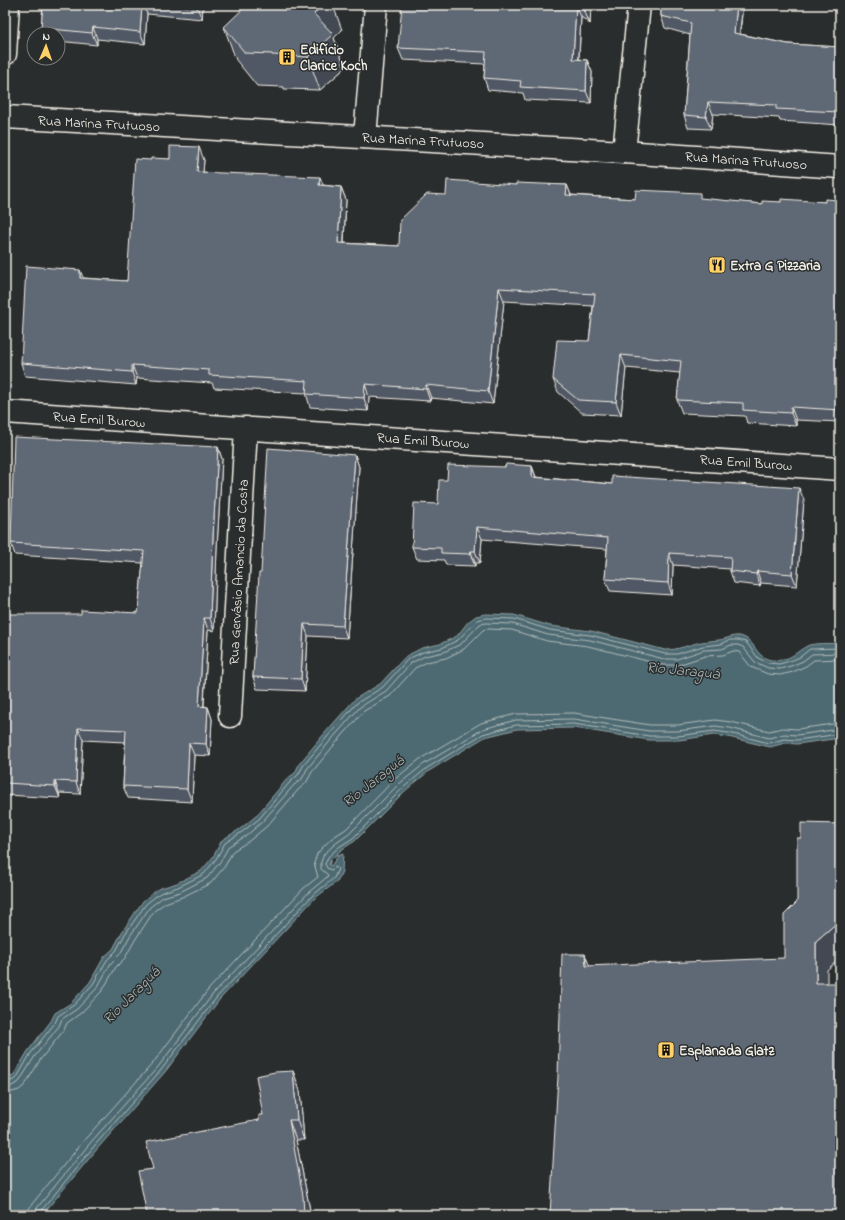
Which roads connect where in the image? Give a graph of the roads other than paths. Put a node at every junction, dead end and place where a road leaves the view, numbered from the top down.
1 (8, 5) edge
2 (376, 5) edge
3 (639, 5) edge
4 (5, 54) edge
5 (5, 117) edge
6 (365, 137) junction
7 (624, 152) junction
8 (840, 167) edge
9 (5, 412) edge
10 (246, 428) junction
11 (840, 469) edge
12 (230, 716) dead end

1 - 4 street
2 - 6 street
3 - 7 street
5 - 6 street, Rua Marina Frutuoso
6 - 7 street, Rua Marina Frutuoso
7 - 8 street, Rua Marina Frutuoso
9 - 10 street, Rua Emil Burow
10 - 11 street, Rua Emil Burow
10 - 12 street, Rua Gervásio Amancio da Costa

